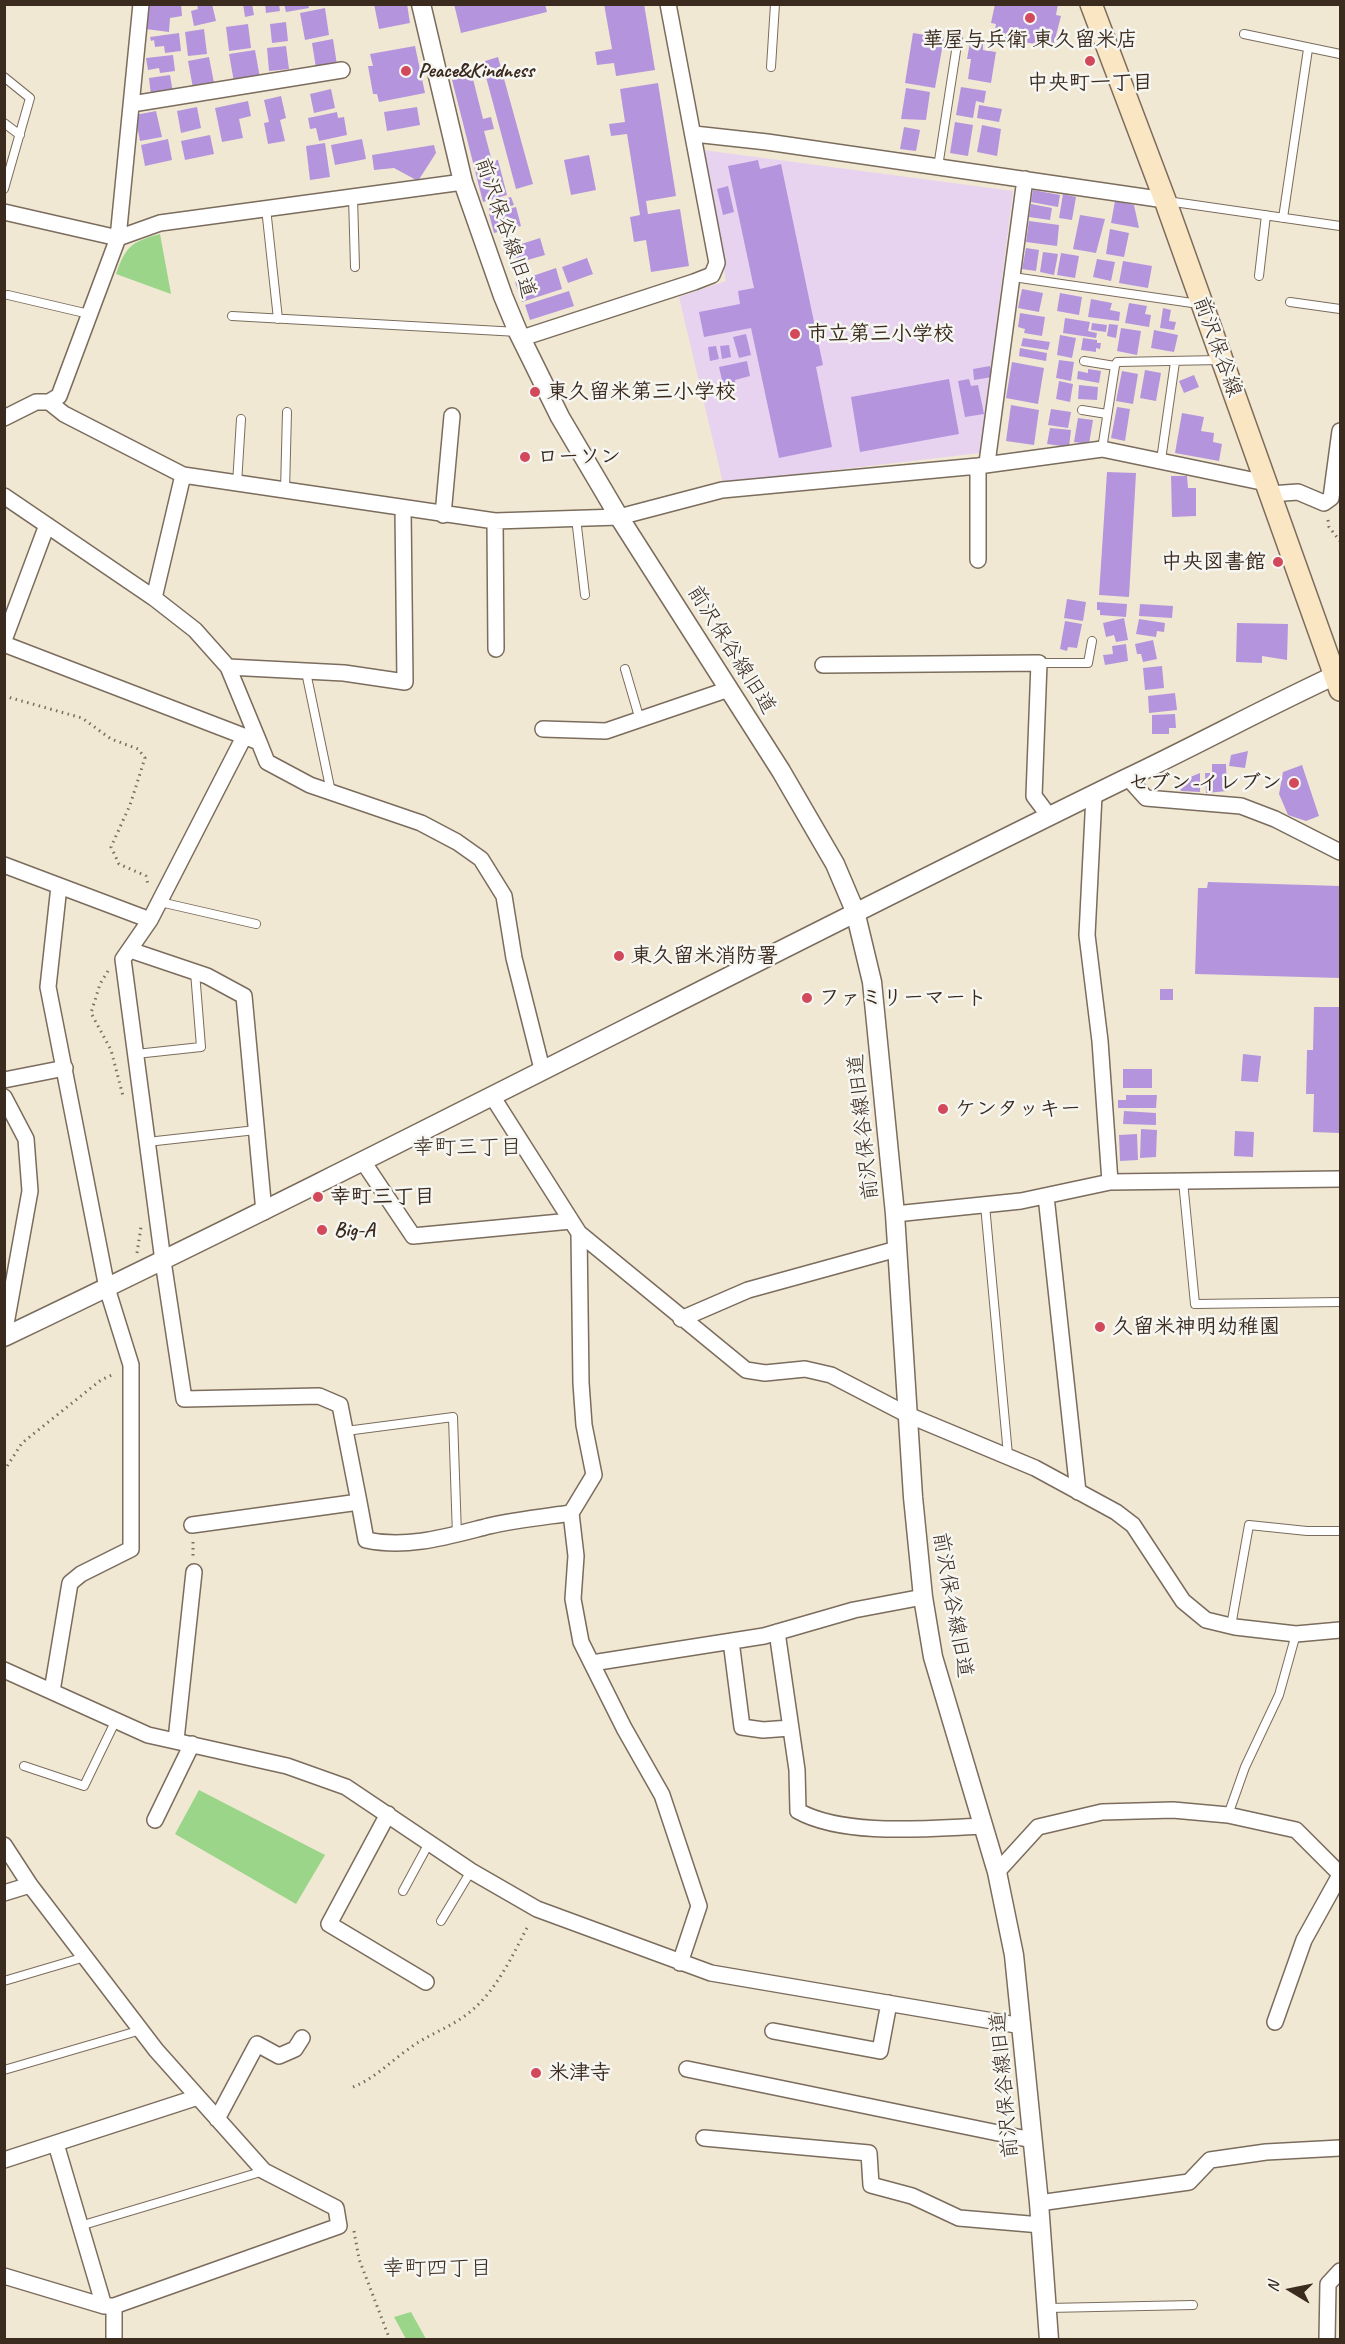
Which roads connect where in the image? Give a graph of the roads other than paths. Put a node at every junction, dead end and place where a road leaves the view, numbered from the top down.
1 (141, 4) edge
2 (421, 4) edge
3 (668, 4) edge
4 (775, 4) edge
5 (1090, 4) edge
6 (1244, 34) dead end
7 (958, 38) dead end
8 (1308, 49) junction
9 (1341, 54) edge
10 (771, 67) dead end
11 (342, 70) dead end
12 (4, 77) edge
13 (132, 104) junction
14 (4, 123) edge
15 (694, 134) junction
16 (20, 135) junction
17 (938, 168) junction
18 (1026, 179) junction
19 (463, 182) junction
20 (4, 189) edge
21 (353, 197) junction
22 (1165, 200) junction
23 (266, 208) junction
24 (4, 212) edge
25 (1266, 215) junction
26 (1283, 218) junction
27 (1341, 226) edge
28 (118, 238) junction
29 (355, 267) dead end
30 (1259, 276) dead end
31 (1013, 277) junction
32 (8, 295) dead end
33 (1290, 302) dead end
34 (1202, 304) junction
35 (1341, 309) edge
36 (89, 314) junction
37 (232, 316) dead end
38 (278, 319) junction
39 (520, 335) junction
40 (1221, 360) junction
41 (1084, 361) dead end
42 (1174, 362) junction
43 (1115, 366) junction
44 (49, 402) junction
45 (1082, 410) dead end
46 (287, 412) dead end
47 (1107, 414) junction
48 (452, 416) dead end
49 (4, 418) edge
50 (241, 419) dead end
51 (1341, 431) edge
52 (1102, 449) junction
53 (1161, 460) junction
54 (982, 465) junction
55 (183, 475) junction
56 (237, 484) junction
57 (1337, 485) edge
58 (1268, 488) junction
59 (284, 492) junction
60 (4, 496) edge
61 (402, 509) junction
62 (443, 515) junction
63 (619, 517) junction
64 (576, 519) junction
65 (495, 521) junction
66 (47, 525) junction
67 (978, 560) dead end
68 (585, 595) dead end
69 (154, 598) junction
70 (1092, 641) dead end
71 (4, 642) edge
72 (496, 649) dead end
73 (1039, 663) junction
74 (823, 664) dead end
75 (228, 667) junction
76 (625, 669) dead end
77 (306, 672) junction
78 (1339, 680) edge
79 (729, 689) junction
80 (640, 720) junction
81 (543, 729) dead end
82 (244, 737) junction
83 (259, 742) junction
84 (1128, 778) junction
85 (331, 792) junction
86 (1094, 795) junction
87 (1049, 816) junction
88 (1341, 852) edge
89 (4, 865) edge
90 (59, 886) junction
91 (160, 902) junction
92 (855, 911) junction
93 (146, 919) junction
94 (256, 924) dead end
95 (130, 950) junction
96 (195, 972) junction
97 (136, 1053) junction
98 (65, 1068) junction
99 (542, 1069) junction
100 (4, 1080) edge
101 (492, 1096) junction
102 (4, 1097) edge
103 (256, 1130) junction
104 (147, 1142) junction
105 (364, 1163) junction
106 (1341, 1179) edge
107 (1183, 1181) junction
108 (1110, 1182) junction
109 (1046, 1196) junction
110 (985, 1205) junction
111 (264, 1212) junction
112 (895, 1214) junction
113 (575, 1227) junction
114 (897, 1249) junction
115 (163, 1261) junction
116 (107, 1288) junction
117 (1341, 1302) edge
118 (681, 1319) junction
119 (4, 1336) edge
120 (908, 1415) junction
121 (346, 1431) junction
122 (1008, 1455) junction
123 (1078, 1492) junction
124 (358, 1502) junction
125 (571, 1513) junction
126 (192, 1525) road end
127 (1341, 1531) edge
128 (458, 1536) junction
129 (194, 1572) road end
130 (923, 1597) junction
131 (1231, 1626) junction
132 (1341, 1630) edge
133 (777, 1632) junction
134 (1296, 1635) junction
135 (731, 1641) junction
136 (592, 1663) junction
137 (4, 1670) edge
138 (52, 1691) junction
139 (115, 1722) junction
140 (790, 1728) junction
141 (176, 1740) junction
142 (192, 1744) junction
143 (24, 1766) dead end
144 (388, 1815) junction
145 (1228, 1815) junction
146 (155, 1820) dead end
147 (984, 1826) junction
148 (429, 1843) junction
149 (4, 1845) edge
150 (471, 1871) junction
151 (997, 1872) junction
152 (1341, 1874) edge
153 (30, 1885) junction
154 (403, 1891) dead end
155 (4, 1893) edge
156 (441, 1921) dead end
157 (85, 1957) junction
158 (680, 1963) junction
159 (4, 1981) edge
160 (426, 1982) dead end
161 (889, 2003) junction
162 (1275, 2022) dead end
163 (1022, 2026) junction
164 (141, 2030) junction
165 (773, 2031) dead end
166 (302, 2038) dead end
167 (687, 2069) dead end
168 (4, 2070) edge
169 (198, 2097) junction
170 (217, 2118) junction
171 (704, 2138) dead end
172 (1032, 2140) junction
173 (56, 2144) junction
174 (1341, 2148) edge
175 (4, 2160) edge
176 (264, 2171) junction
177 (1039, 2203) junction
178 (1041, 2225) junction
179 (80, 2226) junction
180 (1341, 2271) edge
181 (4, 2276) edge
182 (1193, 2305) dead end
183 (109, 2306) junction
184 (1047, 2308) junction
185 (114, 2340) edge
186 (1049, 2340) edge
187 (1327, 2340) edge

1 - 13 street
2 - 19 street, 前沢保谷線旧道
3 - 15 street
4 - 10 lane
5 - 22 main road, 前沢保谷線
6 - 8 lane
7 - 17 lane
8 - 9 lane
8 - 26 lane
11 - 13 street
12 - 16 lane
13 - 28 street
14 - 16 lane
15 - 17 street
15 - 39 street
16 - 20 lane
17 - 18 street
18 - 22 street
18 - 31 street
19 - 21 street
19 - 39 street, 前沢保谷線旧道
21 - 23 street
21 - 29 lane
22 - 25 lane
22 - 34 main road, 前沢保谷線
23 - 28 street
23 - 38 lane
24 - 28 street
25 - 26 lane
25 - 30 lane
26 - 27 lane
28 - 36 street
31 - 34 lane
31 - 54 street
32 - 36 lane
33 - 35 lane
34 - 40 main road, 前沢保谷線
36 - 44 street
37 - 38 lane
38 - 39 lane
39 - 63 street, 前沢保谷線旧道
40 - 42 lane
40 - 58 main road, 前沢保谷線
41 - 43 lane
42 - 43 lane
42 - 53 lane
43 - 47 lane
44 - 49 street
44 - 55 street
45 - 47 lane
46 - 59 lane
47 - 52 lane
48 - 62 street
50 - 56 lane
51 - 57 street
52 - 53 street
52 - 54 street
53 - 58 street
54 - 63 street
54 - 67 street
55 - 56 street
55 - 69 street
56 - 59 street
57 - 58 street
58 - 78 main road, 前沢保谷線
59 - 61 street
60 - 66 street
61 - 62 street
61 - 77 street
62 - 65 street
63 - 64 street
63 - 79 street, 前沢保谷線旧道
64 - 65 street
64 - 68 lane
65 - 72 street
66 - 69 street
66 - 71 street
69 - 75 street
70 - 73 lane
71 - 82 street
73 - 74 street
73 - 87 street
75 - 77 street
75 - 83 street
76 - 80 lane
77 - 85 lane
78 - 84 street
79 - 80 street
79 - 92 street, 前沢保谷線旧道
80 - 81 street
82 - 83 street
82 - 91 street
83 - 85 street
84 - 86 street
84 - 88 street
85 - 99 street
86 - 87 street
86 - 108 street
87 - 92 street
89 - 90 street
90 - 93 street
90 - 98 street
91 - 93 street
91 - 94 lane
92 - 99 street
92 - 112 street, 前沢保谷線旧道
93 - 95 street
95 - 96 street
95 - 97 street
96 - 97 lane
96 - 103 street
97 - 104 street
98 - 100 street
98 - 116 street
99 - 101 street
101 - 105 street
101 - 113 street
102 - 119 street
103 - 104 lane
103 - 111 street
104 - 115 street
105 - 111 street
105 - 113 street
106 - 107 street
107 - 108 street
107 - 117 lane
108 - 109 street
109 - 110 street
109 - 123 street
110 - 112 street
110 - 122 lane
111 - 115 street
112 - 114 street, 前沢保谷線旧道
113 - 118 street
113 - 125 street
114 - 118 street
114 - 120 street, 前沢保谷線旧道
115 - 116 street
115 - 121 street
116 - 119 street
116 - 138 street
118 - 120 street
120 - 122 street
120 - 130 street, 前沢保谷線旧道
121 - 124 street
121 - 128 lane
122 - 123 street
123 - 131 street
124 - 126 street
124 - 128 street
125 - 128 street
125 - 136 street
127 - 131 lane
129 - 141 street
130 - 133 street
130 - 147 street, 前沢保谷線旧道
131 - 134 street
132 - 134 street
133 - 135 street
133 - 140 street
134 - 145 lane
135 - 136 street
135 - 140 street
136 - 158 street
137 - 138 street
138 - 139 street
139 - 141 street
139 - 143 lane
140 - 147 street
141 - 142 street
142 - 144 street
142 - 146 street
144 - 148 street
144 - 160 street
145 - 151 street
145 - 152 street
147 - 151 street, 前沢保谷線旧道
148 - 150 street
148 - 154 lane
149 - 153 street
150 - 156 lane
150 - 158 street
151 - 163 street, 前沢保谷線旧道
152 - 162 street
153 - 155 street
153 - 157 street
157 - 159 lane
157 - 164 street
158 - 161 street
161 - 163 street
161 - 165 street
163 - 172 street, 前沢保谷線旧道
164 - 168 lane
164 - 169 street
166 - 170 street
167 - 172 street
169 - 170 street
169 - 173 street
170 - 176 street
171 - 178 street
172 - 177 street, 前沢保谷線旧道
173 - 175 street
173 - 179 street
174 - 177 street
176 - 179 lane
176 - 183 street
177 - 178 street, 前沢保谷線旧道
178 - 184 street, 前沢保谷線旧道
179 - 183 street
180 - 187 street
181 - 183 street
182 - 184 lane
183 - 185 street
184 - 186 street, 前沢保谷線旧道

